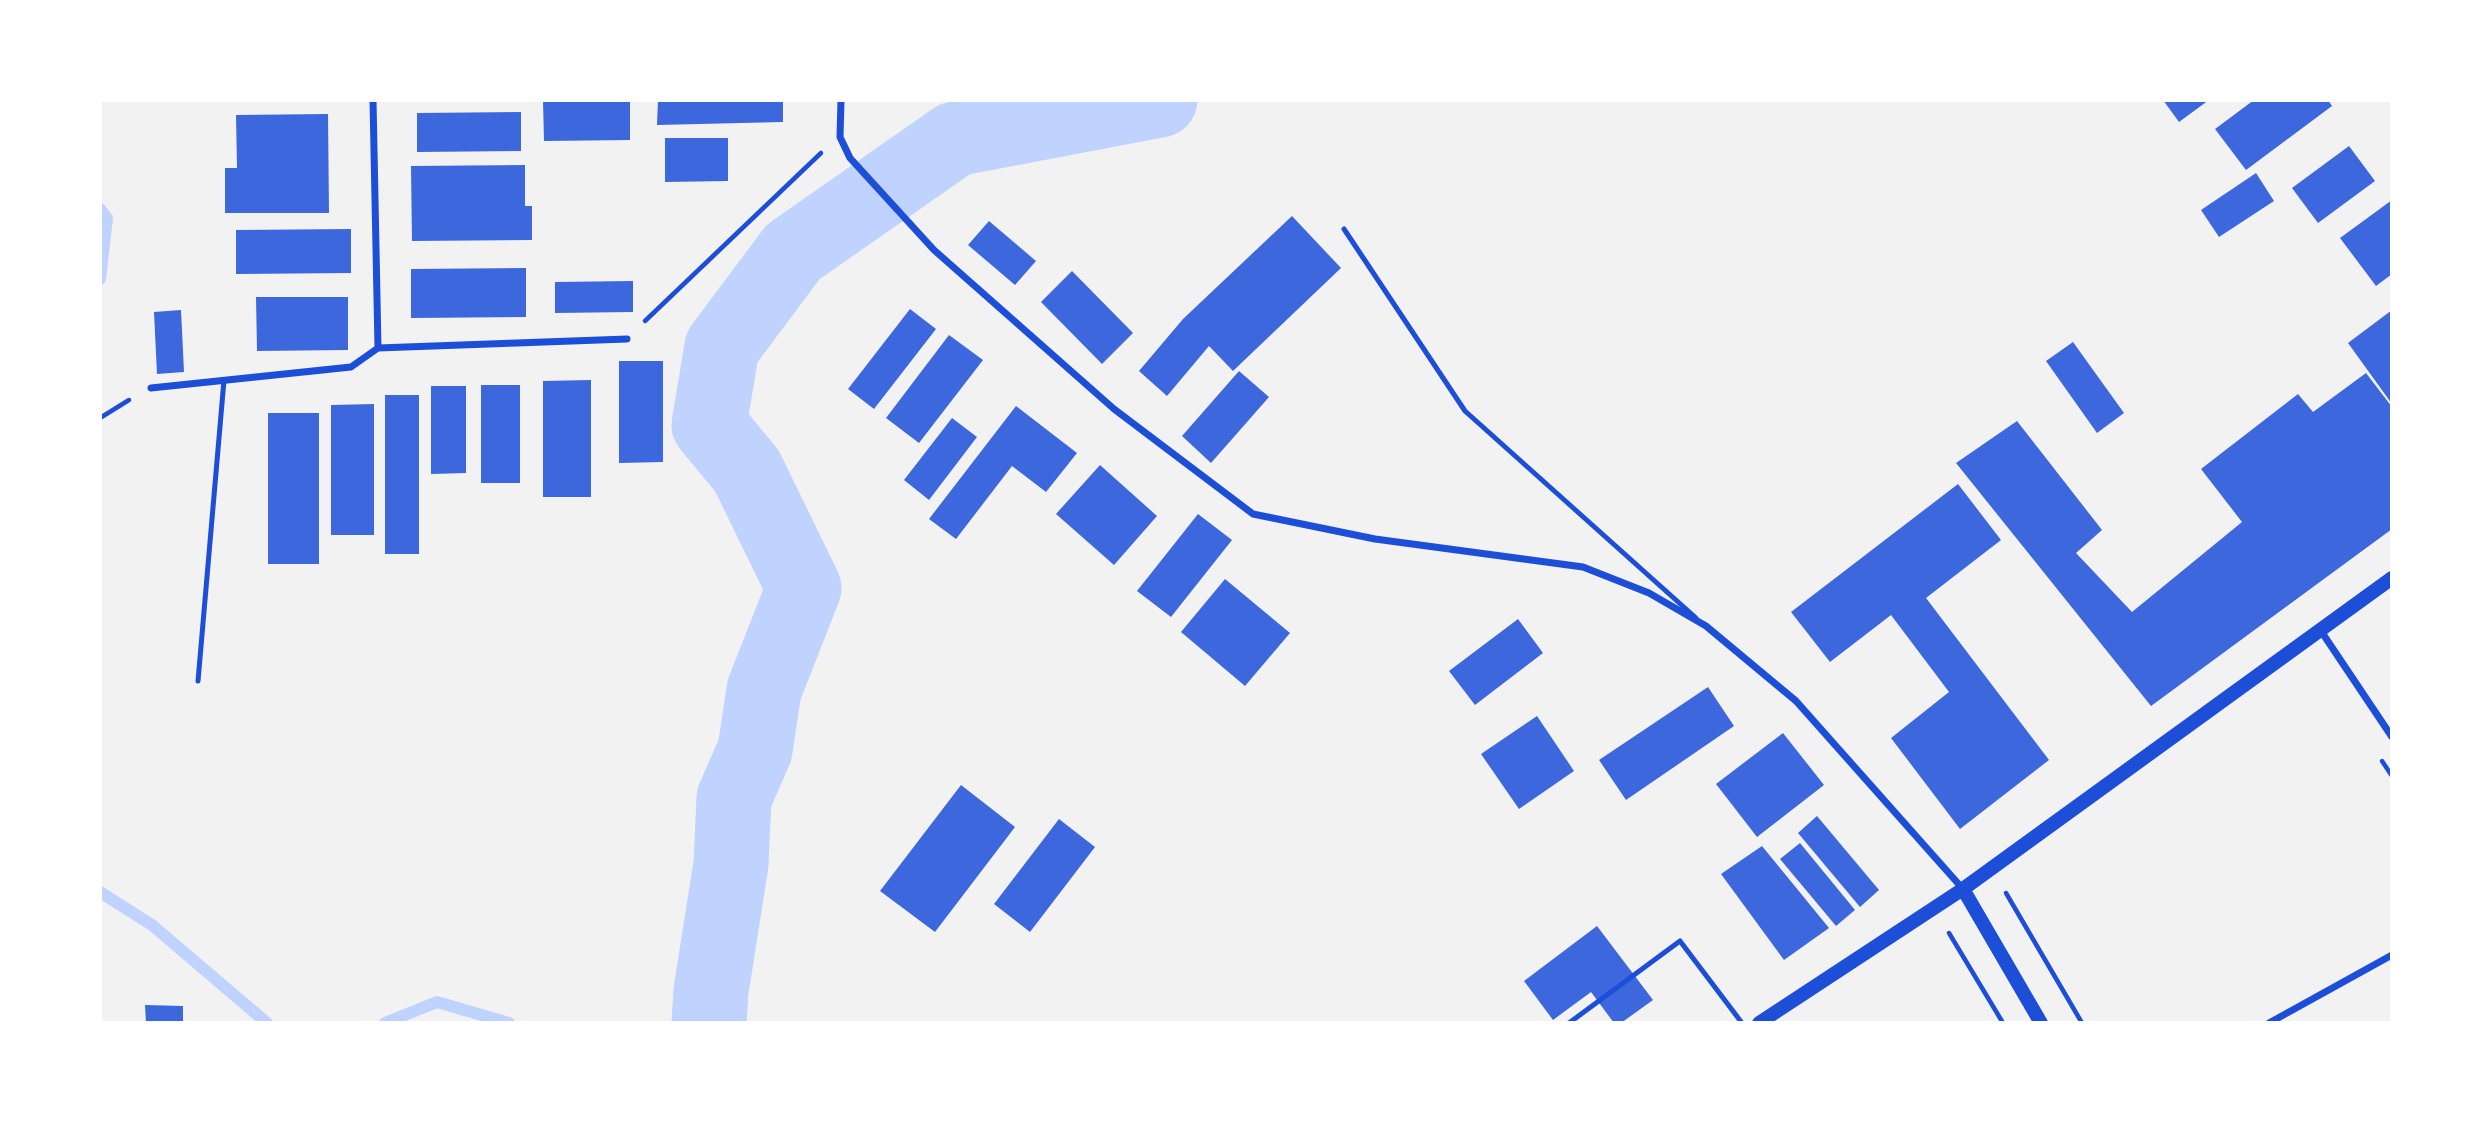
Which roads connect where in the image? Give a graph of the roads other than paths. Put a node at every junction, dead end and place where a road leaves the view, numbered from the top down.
1 (373, 100) edge
2 (841, 100) edge
3 (1344, 229) dead end
4 (627, 339) road end
5 (378, 348) junction
6 (223, 380) junction
7 (151, 388) dead end
8 (2392, 578) edge
9 (1706, 626) junction
10 (2321, 631) junction
11 (198, 681) dead end
12 (2392, 737) edge
13 (1963, 890) junction
14 (2392, 955) edge
15 (1569, 1023) edge
16 (1742, 1023) edge
17 (1759, 1023) edge
18 (2041, 1023) edge
19 (2269, 1023) edge

1 - 5 street
2 - 9 street
3 - 9 lane
4 - 5 street
5 - 6 street
6 - 7 street
6 - 11 lane
8 - 10 main road
9 - 13 street
10 - 12 street
10 - 13 main road
13 - 17 main road
13 - 18 main road
14 - 19 street
15 - 16 lane

